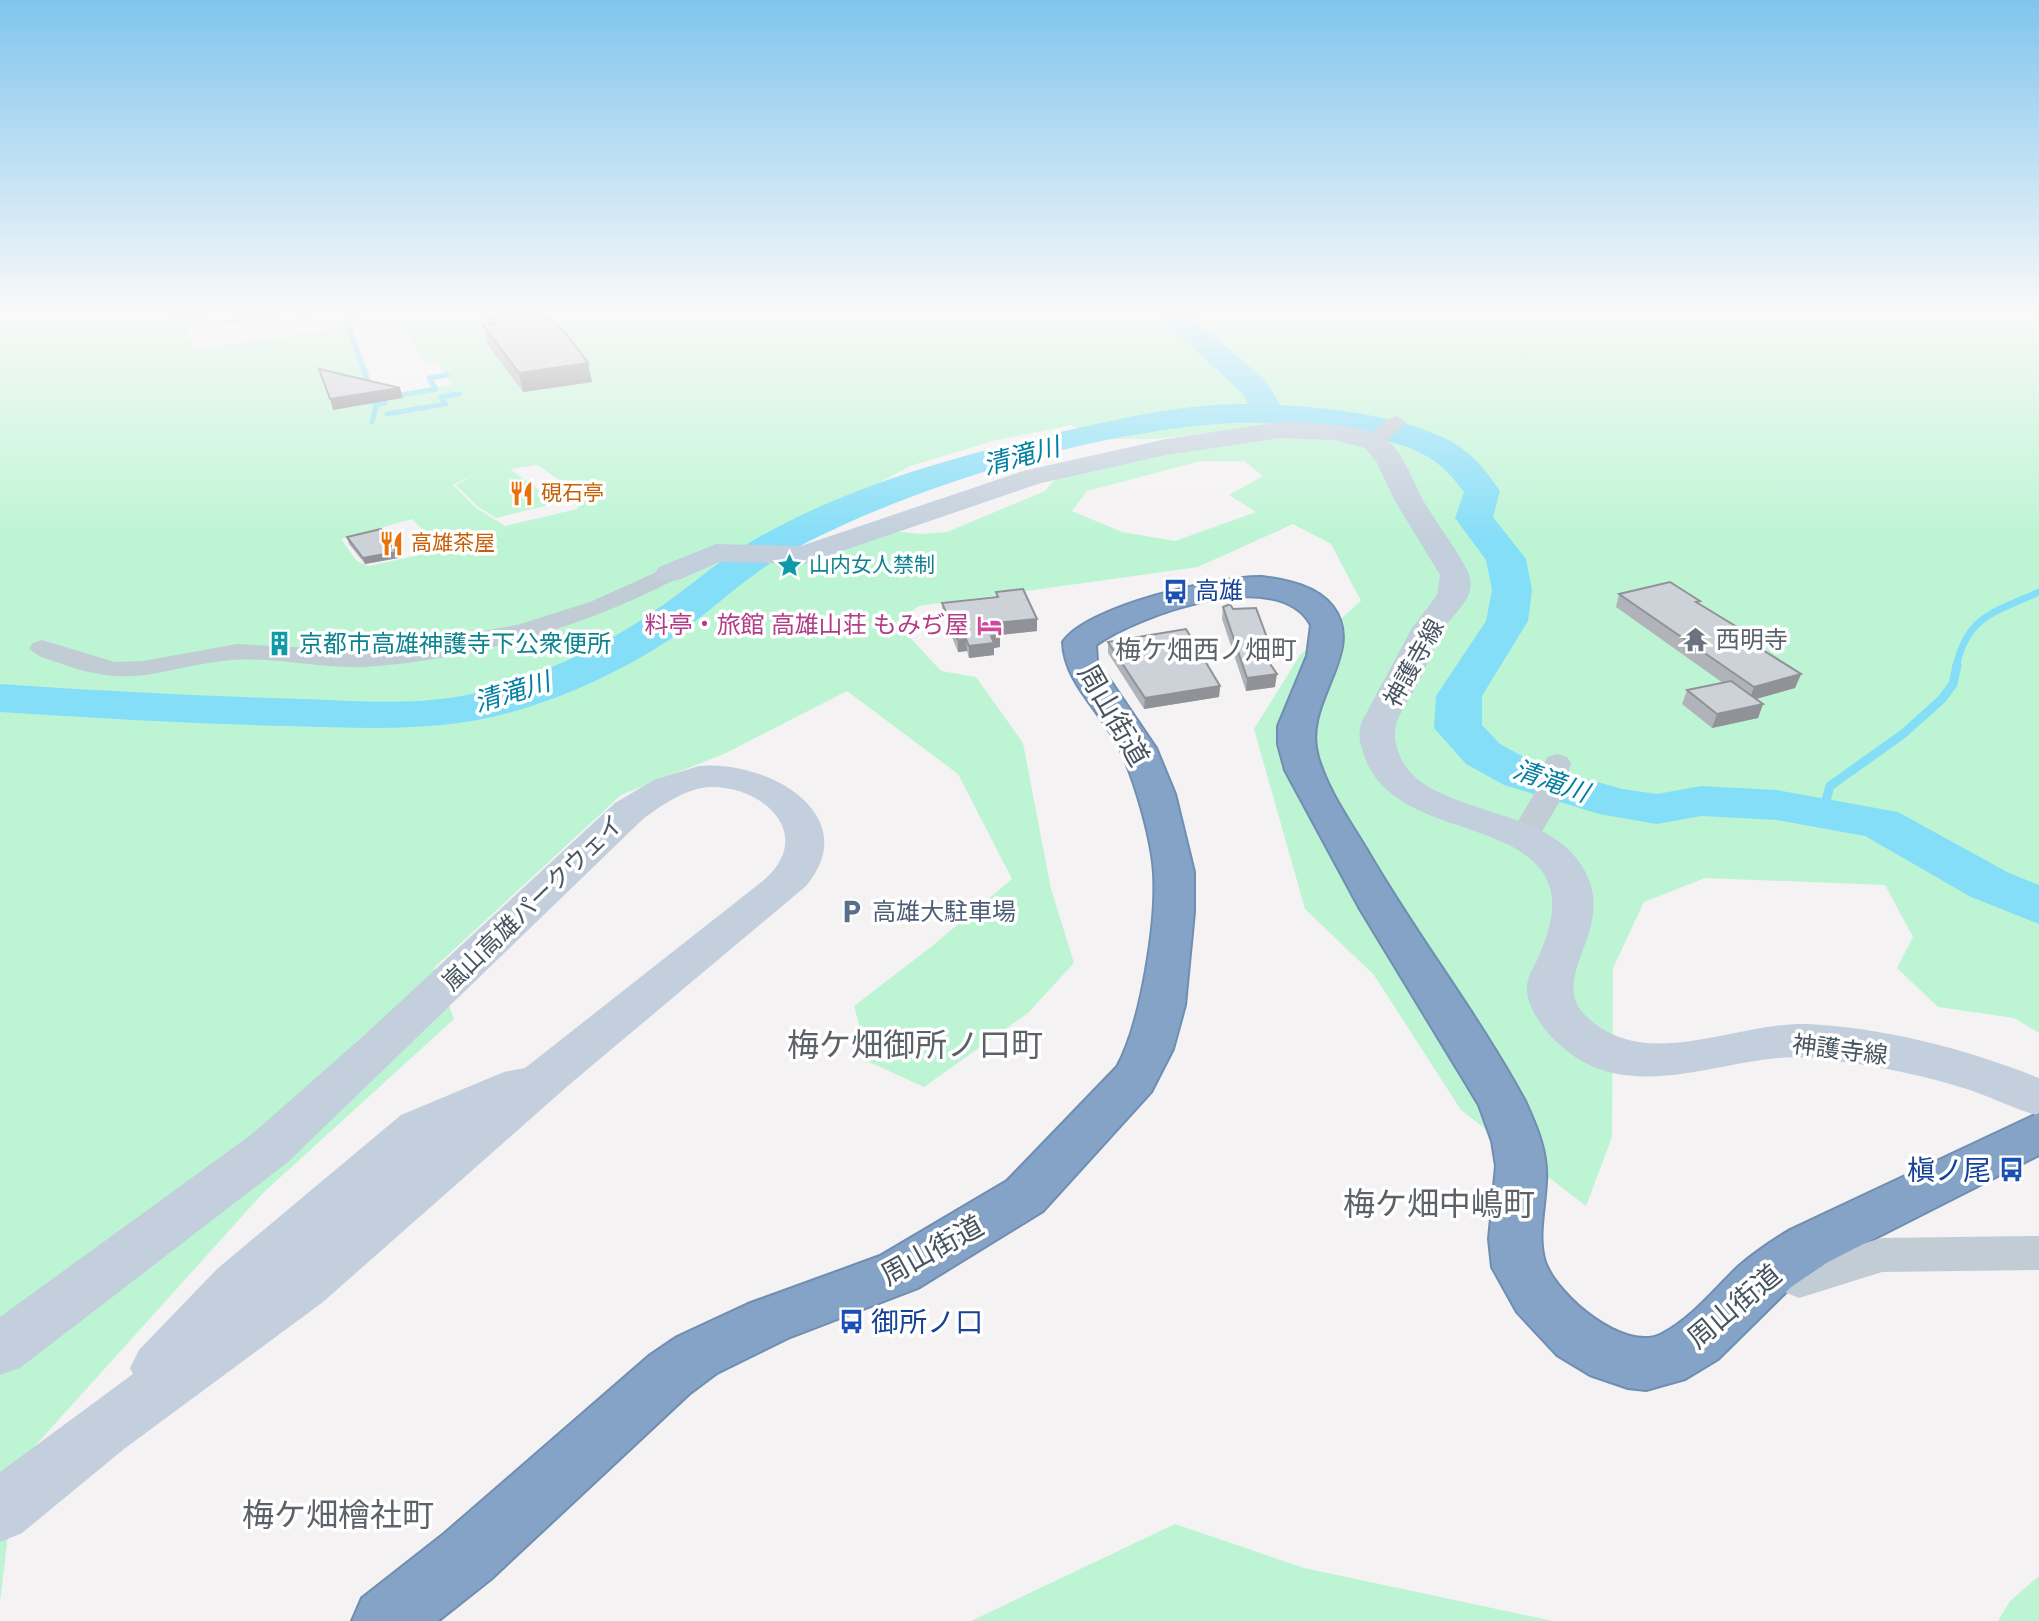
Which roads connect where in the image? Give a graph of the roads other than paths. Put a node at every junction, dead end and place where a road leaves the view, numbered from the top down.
1 (670, 573) joint
2 (43, 648) dead end
3 (1557, 763) dead end
4 (1523, 838) junction
5 (2039, 1098) edge
6 (2039, 1132) edge
7 (2039, 1253) edge
8 (1774, 1269) junction
9 (0, 1350) edge
10 (0, 1511) edge
11 (385, 1621) edge

1 - 2 street
1 - 4 main road, 神護寺線
3 - 4 street
4 - 5 main road, 神護寺線
6 - 8 highway, 周山街道
7 - 8 street
8 - 11 highway, 周山街道
9 - 10 main road, 嵐山高雄パークウェイ

